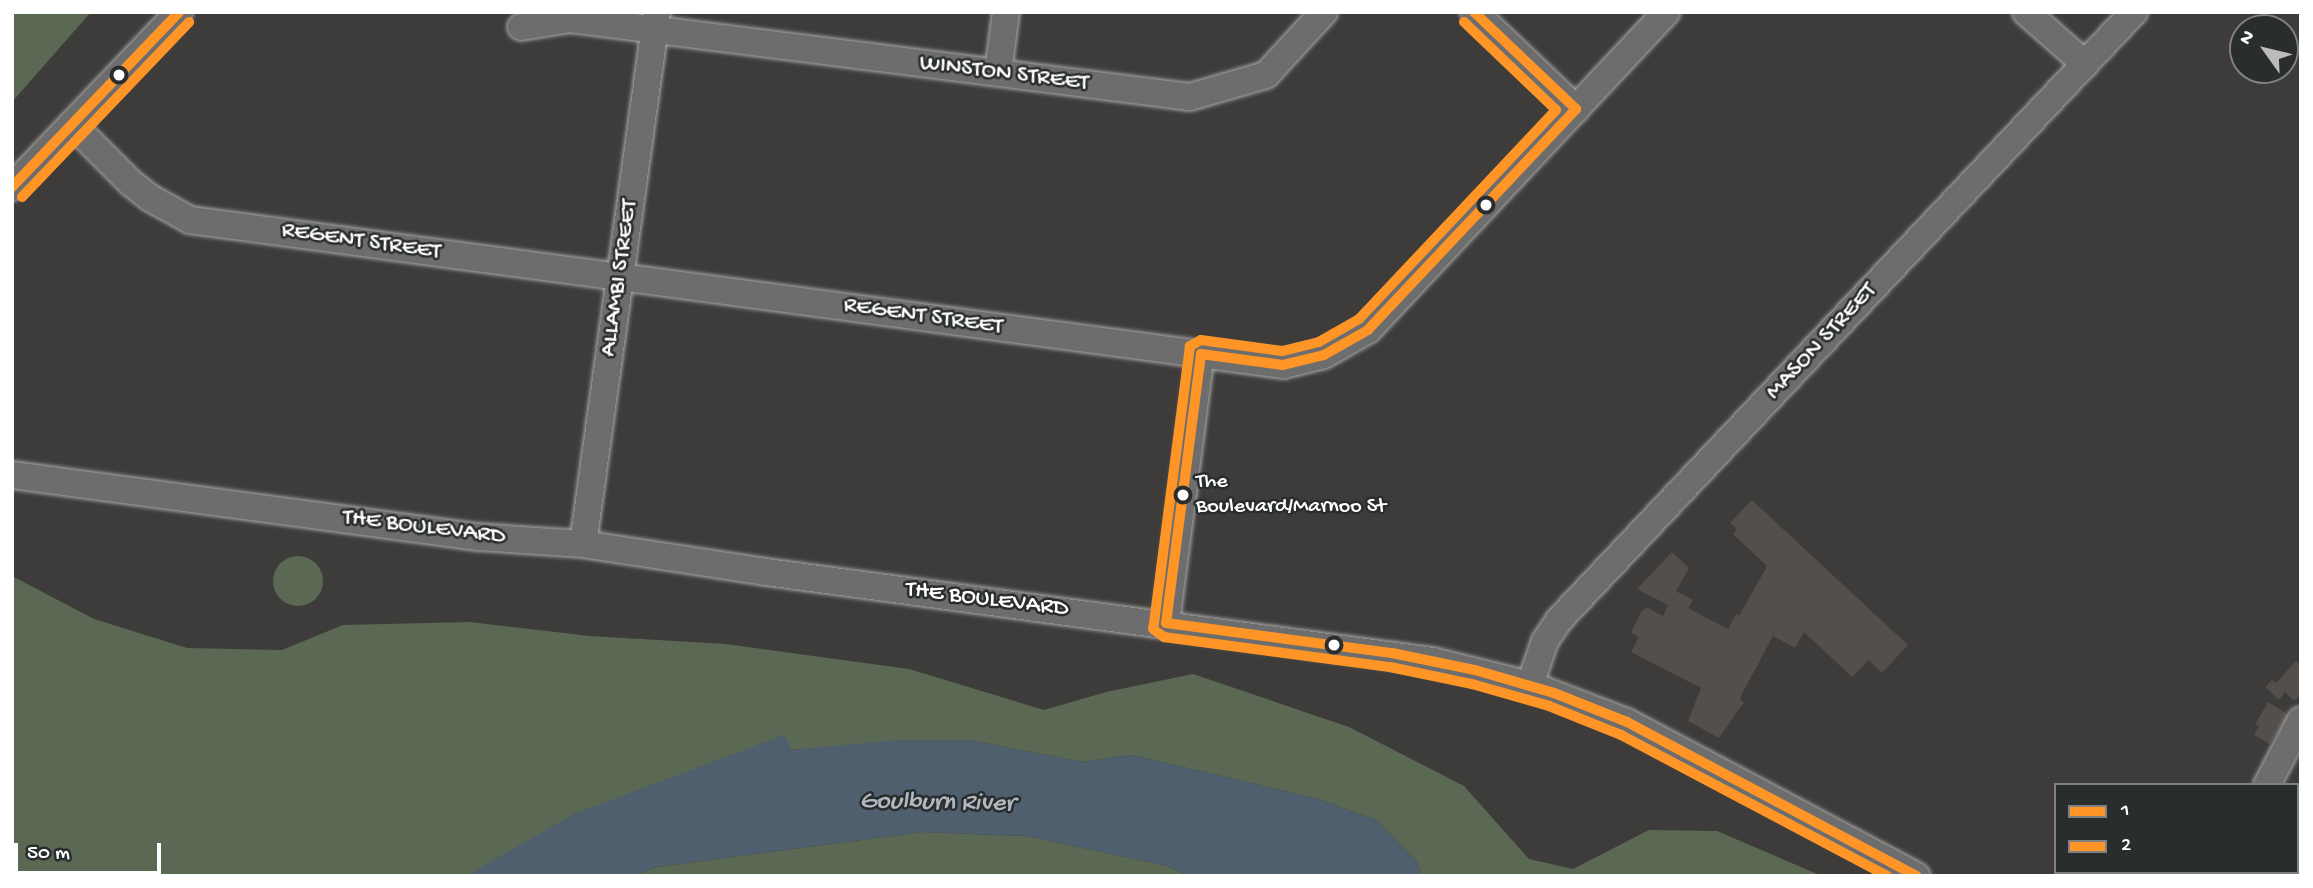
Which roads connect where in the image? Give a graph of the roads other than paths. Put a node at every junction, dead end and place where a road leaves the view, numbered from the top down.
1 (179, 12) edge
2 (1006, 12) edge
3 (1324, 12) edge
4 (1474, 12) edge
5 (1667, 12) edge
6 (2026, 12) edge
7 (2134, 12) edge
8 (656, 21) edge
9 (522, 27) dead end
10 (2085, 64) junction
11 (998, 73) junction
12 (1576, 109) junction
13 (72, 124) junction
14 (12, 187) edge
15 (620, 277) junction
16 (1200, 354) junction
17 (12, 475) edge
18 (583, 544) junction
19 (1166, 623) junction
20 (1530, 685) junction
21 (2301, 720) edge
22 (2268, 783) edge
23 (1917, 876) edge

1 - 13 street
2 - 11 street
3 - 11 street, WINSTON STREET
4 - 12 street
5 - 12 street, REGENT STREET
6 - 10 street
7 - 10 street, MASON STREET
8 - 9 street, WINSTON STREET
8 - 11 street, WINSTON STREET
8 - 15 street, ALLAMBI STREET
10 - 20 street, MASON STREET
12 - 16 street, REGENT STREET
13 - 14 street
13 - 15 street, REGENT STREET
15 - 16 street, REGENT STREET
15 - 18 street, ALLAMBI STREET
16 - 19 street
17 - 18 street, THE BOULEVARD
18 - 19 street, THE BOULEVARD
19 - 20 street, THE BOULEVARD
20 - 23 street, THE BOULEVARD
21 - 22 street

